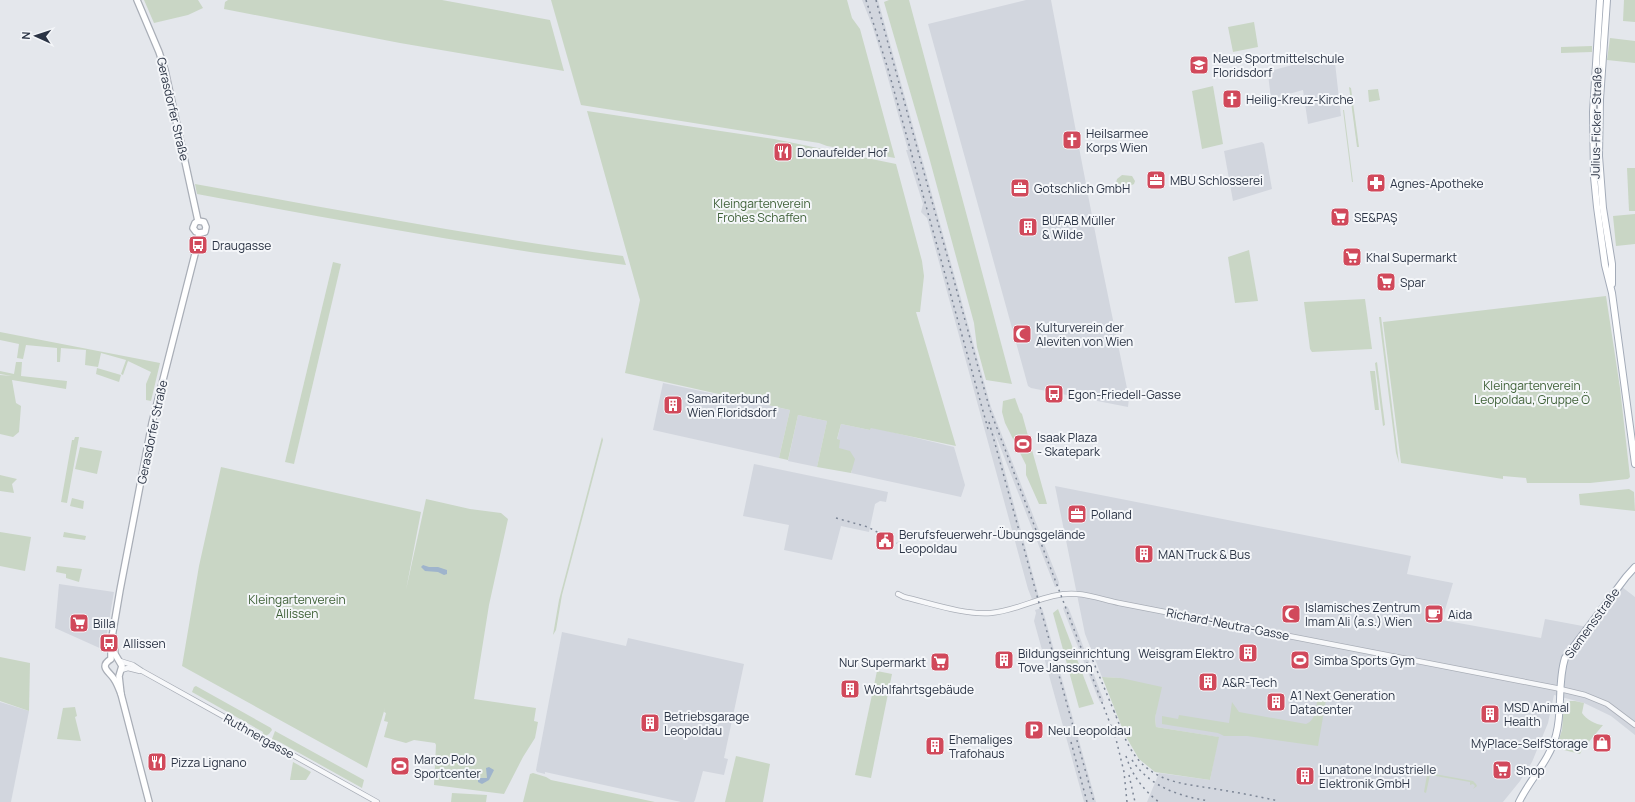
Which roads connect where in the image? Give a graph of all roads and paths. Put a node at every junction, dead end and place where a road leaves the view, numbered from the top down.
1 (137, 0) edge
2 (1600, 0) edge
3 (1607, 0) edge
4 (198, 221) junction
5 (199, 234) junction
6 (1612, 293) junction
7 (1635, 464) edge
8 (1635, 567) edge
9 (898, 594) dead end
10 (113, 632) junction
11 (111, 659) junction
12 (119, 660) junction
13 (120, 671) junction
14 (142, 671) junction
15 (110, 674) junction
16 (1561, 689) junction
17 (121, 694) junction
18 (1635, 724) edge
19 (1522, 796) junction
20 (150, 802) edge
21 (377, 802) edge
22 (1514, 802) edge
23 (1519, 802) edge

1 - 4 main road, Gerasdorfer Straße
2 - 6 main road, Julius-Ficker-Straße
3 - 6 main road, Julius-Ficker-Straße
4 - 5 main road, Gerasdorfer Straße
4 - 5 main road, Gerasdorfer Straße
5 - 10 main road, Gerasdorfer Straße
6 - 7 main road, Julius-Ficker-Straße
8 - 16 main road, Siemensstraße
9 - 16 street, Richard-Neutra-Gasse
10 - 11 main road, Gerasdorfer Straße
10 - 12 main road, Gerasdorfer Straße
11 - 12 main road
11 - 15 main road, Gerasdorfer Straße
12 - 13 main road, Gerasdorfer Straße
12 - 14 street, Ruthnergasse
13 - 14 street, Ruthnergasse
13 - 15 main road
13 - 17 main road, Gerasdorfer Straße
14 - 21 street, Ruthnergasse
15 - 17 main road, Gerasdorfer Straße
16 - 18 street, Richard-Neutra-Gasse
16 - 19 main road, Siemensstraße
17 - 20 main road, Gerasdorfer Straße
19 - 22 main road, Siemensstraße
19 - 23 main road, Siemensstraße

